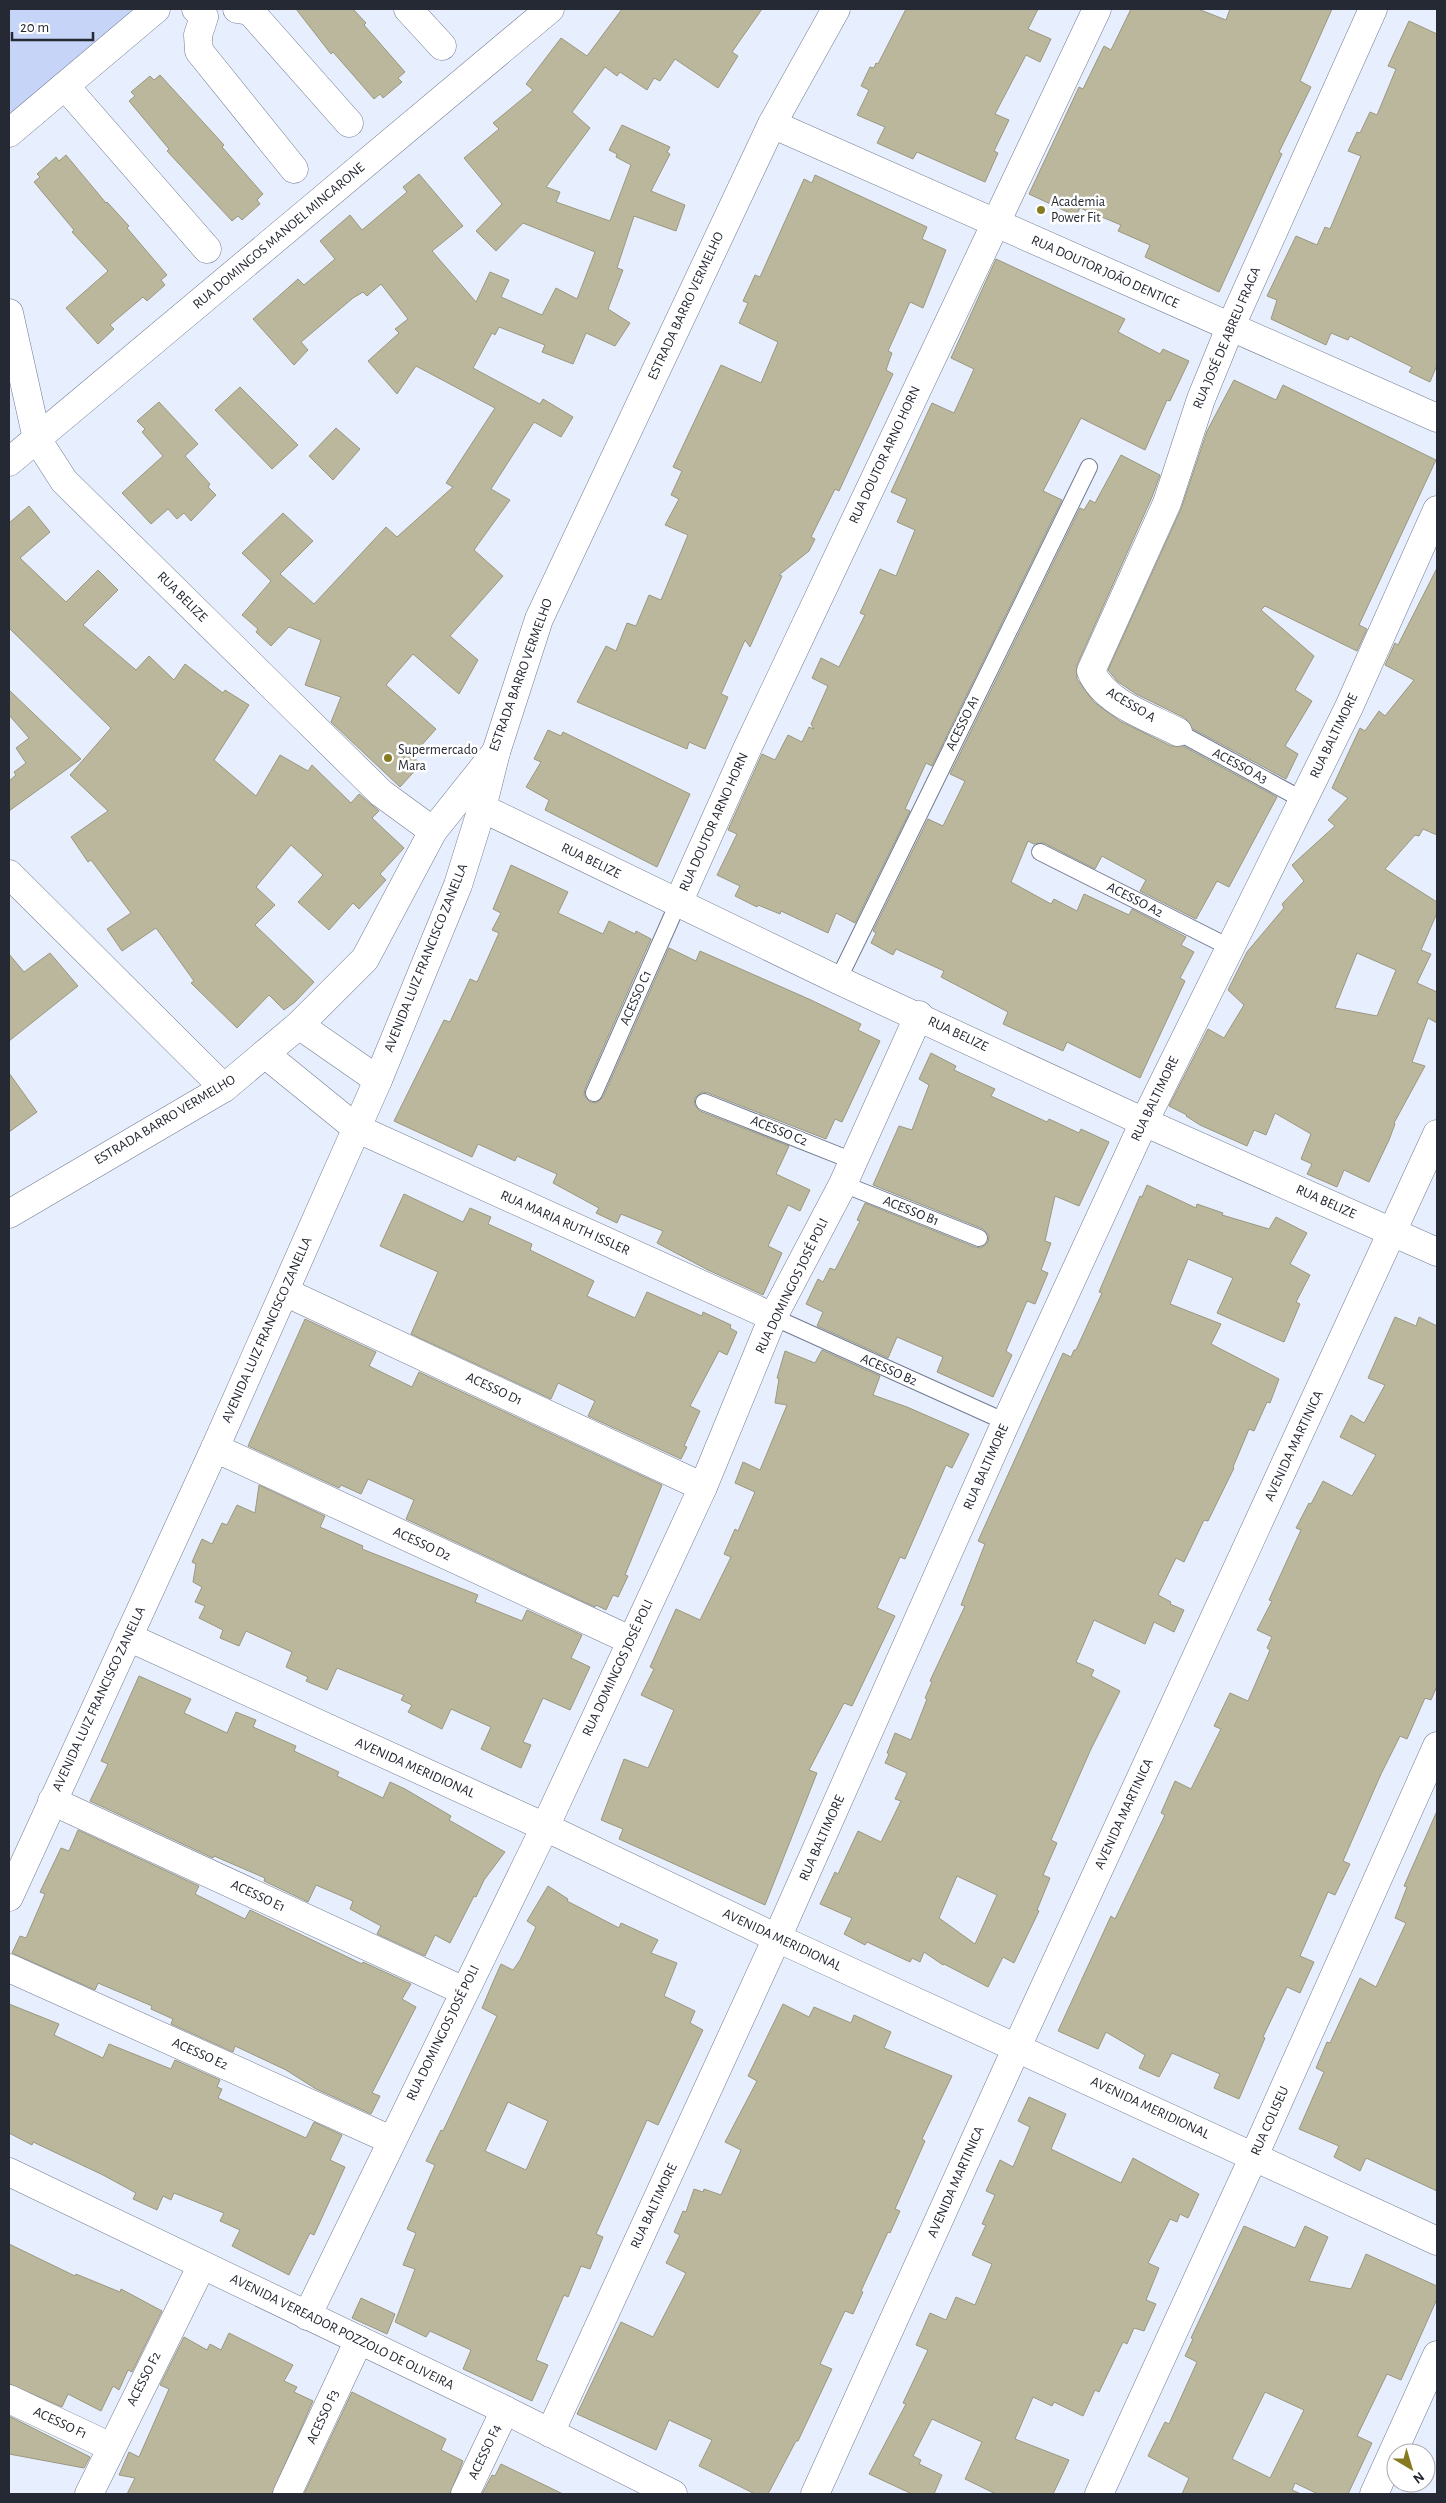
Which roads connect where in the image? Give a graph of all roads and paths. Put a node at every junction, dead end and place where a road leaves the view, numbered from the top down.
1 (156, 9) edge
2 (232, 9) edge
3 (238, 9) edge
4 (408, 9) edge
5 (550, 9) edge
6 (836, 9) edge
7 (1097, 9) edge
8 (1373, 9) edge
9 (200, 13) edge
10 (442, 46) dead end
11 (65, 86) junction
12 (349, 123) dead end
13 (772, 124) junction
14 (9, 133) edge
15 (294, 169) dead end
16 (994, 222) junction
17 (207, 249) dead end
18 (9, 313) edge
19 (1230, 328) junction
20 (1437, 418) edge
21 (37, 439) junction
22 (9, 462) edge
23 (1089, 467) dead end
24 (1437, 510) edge
25 (1091, 671) joint
26 (1178, 732) joint
27 (496, 752) junction
28 (1303, 800) junction
29 (482, 808) junction
30 (433, 831) junction
31 (1040, 852) dead end
32 (9, 874) edge
33 (678, 903) junction
34 (1229, 947) junction
35 (838, 980) junction
36 (919, 1015) junction
37 (299, 1025) junction
38 (265, 1054) junction
39 (378, 1080) junction
40 (224, 1088) junction
41 (594, 1093) dead end
42 (704, 1102) dead end
43 (1144, 1122) junction
44 (356, 1128) junction
45 (1437, 1134) edge
46 (848, 1172) junction
47 (9, 1214) edge
48 (1392, 1232) junction
49 (979, 1238) dead end
50 (1437, 1252) edge
51 (285, 1292) junction
52 (773, 1317) junction
53 (1006, 1422) junction
54 (215, 1448) junction
55 (703, 1487) junction
56 (128, 1638) junction
57 (630, 1640) junction
58 (1437, 1746) edge
59 (52, 1801) junction
60 (545, 1827) junction
61 (9, 1897) edge
62 (777, 1938) junction
63 (9, 1968) edge
64 (464, 1991) junction
65 (1017, 2047) junction
66 (391, 2140) junction
67 (1254, 2156) junction
68 (9, 2172) edge
69 (1437, 2240) edge
70 (202, 2265) junction
71 (307, 2316) junction
72 (358, 2340) junction
73 (1437, 2355) edge
74 (9, 2398) edge
75 (505, 2410) junction
76 (550, 2433) junction
77 (111, 2447) junction
78 (89, 2494) edge
79 (287, 2494) edge
80 (465, 2494) edge
81 (673, 2494) edge
82 (814, 2494) edge
83 (1099, 2494) edge
84 (1374, 2494) edge

1 - 11 street
2 - 9 street
3 - 12 street
4 - 10 street
5 - 21 street, RUA DOMINGOS MANOEL MINCARONE
6 - 13 street, ESTRADA BARRO VERMELHO
7 - 16 street, RUA DOUTOR ARNO HORN
8 - 19 street, RUA JOSÉ DE ABREU FRAGA
9 - 15 street
11 - 14 street
11 - 17 street
13 - 16 street, RUA DOUTOR JOÃO DENTICE
13 - 27 street, ESTRADA BARRO VERMELHO
16 - 19 street, RUA DOUTOR JOÃO DENTICE
16 - 33 street, RUA DOUTOR ARNO HORN
18 - 21 street, RUA BELIZE
19 - 20 street, RUA DOUTOR JOÃO DENTICE
19 - 25 street, RUA JOSÉ DE ABREU FRAGA
21 - 22 street, RUA DOMINGOS MANOEL MINCARONE
21 - 30 street, RUA BELIZE
23 - 35 lane, ACESSO A1
24 - 28 street, RUA BALTIMORE
25 - 26 street, ACESSO A
26 - 28 lane, ACESSO A3
27 - 29 street, AVENIDA LUIZ FRANCISCO ZANELLA
27 - 30 street, ESTRADA BARRO VERMELHO
28 - 34 street, RUA BALTIMORE
29 - 33 street, RUA BELIZE
29 - 39 street, AVENIDA LUIZ FRANCISCO ZANELLA
30 - 37 street, ESTRADA BARRO VERMELHO
31 - 34 lane, ACESSO A2
32 - 40 street
33 - 35 street, RUA BELIZE
33 - 41 lane, ACESSO C1
34 - 43 street, RUA BALTIMORE
35 - 36 street, RUA BELIZE
36 - 43 street, RUA BELIZE
36 - 46 street, RUA DOMINGOS JOSÉ POLI
37 - 38 street, ESTRADA BARRO VERMELHO
37 - 39 street
38 - 40 street, ESTRADA BARRO VERMELHO
38 - 44 street, RUA MARIA RUTH ISSLER
39 - 44 street, AVENIDA LUIZ FRANCISCO ZANELLA
40 - 47 street, ESTRADA BARRO VERMELHO
42 - 46 lane, ACESSO C2
43 - 48 street, RUA BELIZE
43 - 53 street, RUA BALTIMORE
44 - 51 street, AVENIDA LUIZ FRANCISCO ZANELLA
44 - 52 street, RUA MARIA RUTH ISSLER
45 - 48 street, AVENIDA MARTINICA
46 - 49 lane, ACESSO B1
46 - 52 street, RUA DOMINGOS JOSÉ POLI
48 - 50 street, RUA BELIZE
48 - 65 street, AVENIDA MARTINICA
51 - 54 street, AVENIDA LUIZ FRANCISCO ZANELLA
51 - 55 street, ACESSO D1
52 - 53 lane, ACESSO B2
52 - 55 street, RUA DOMINGOS JOSÉ POLI
53 - 62 street, RUA BALTIMORE
54 - 56 street, AVENIDA LUIZ FRANCISCO ZANELLA
54 - 57 street, ACESSO D2
55 - 57 street, RUA DOMINGOS JOSÉ POLI
56 - 59 street, AVENIDA LUIZ FRANCISCO ZANELLA
56 - 60 street, AVENIDA MERIDIONAL
57 - 60 street, RUA DOMINGOS JOSÉ POLI
58 - 67 street, RUA COLISEU
59 - 61 street, AVENIDA LUIZ FRANCISCO ZANELLA
59 - 64 street, ACESSO E1
60 - 62 street, AVENIDA MERIDIONAL
60 - 64 street, RUA DOMINGOS JOSÉ POLI
62 - 65 street, AVENIDA MERIDIONAL
62 - 76 street, RUA BALTIMORE
63 - 66 street, ACESSO E2
64 - 66 street, RUA DOMINGOS JOSÉ POLI
65 - 67 street, AVENIDA MERIDIONAL
65 - 82 street, AVENIDA MARTINICA
66 - 71 street, RUA DOMINGOS JOSÉ POLI
67 - 69 street, AVENIDA MERIDIONAL
67 - 83 street, RUA COLISEU
68 - 70 street, AVENIDA VEREADOR POZZOLO DE OLIVEIRA
70 - 71 street, AVENIDA VEREADOR POZZOLO DE OLIVEIRA
70 - 77 street, ACESSO F2
71 - 72 street, AVENIDA VEREADOR POZZOLO DE OLIVEIRA
72 - 75 street, AVENIDA VEREADOR POZZOLO DE OLIVEIRA
72 - 79 street, ACESSO F3
73 - 84 street
74 - 77 street, ACESSO F1
75 - 76 street, AVENIDA VEREADOR POZZOLO DE OLIVEIRA
75 - 80 street, ACESSO F4
76 - 81 street, AVENIDA VEREADOR POZZOLO DE OLIVEIRA
77 - 78 street, ACESSO F2

